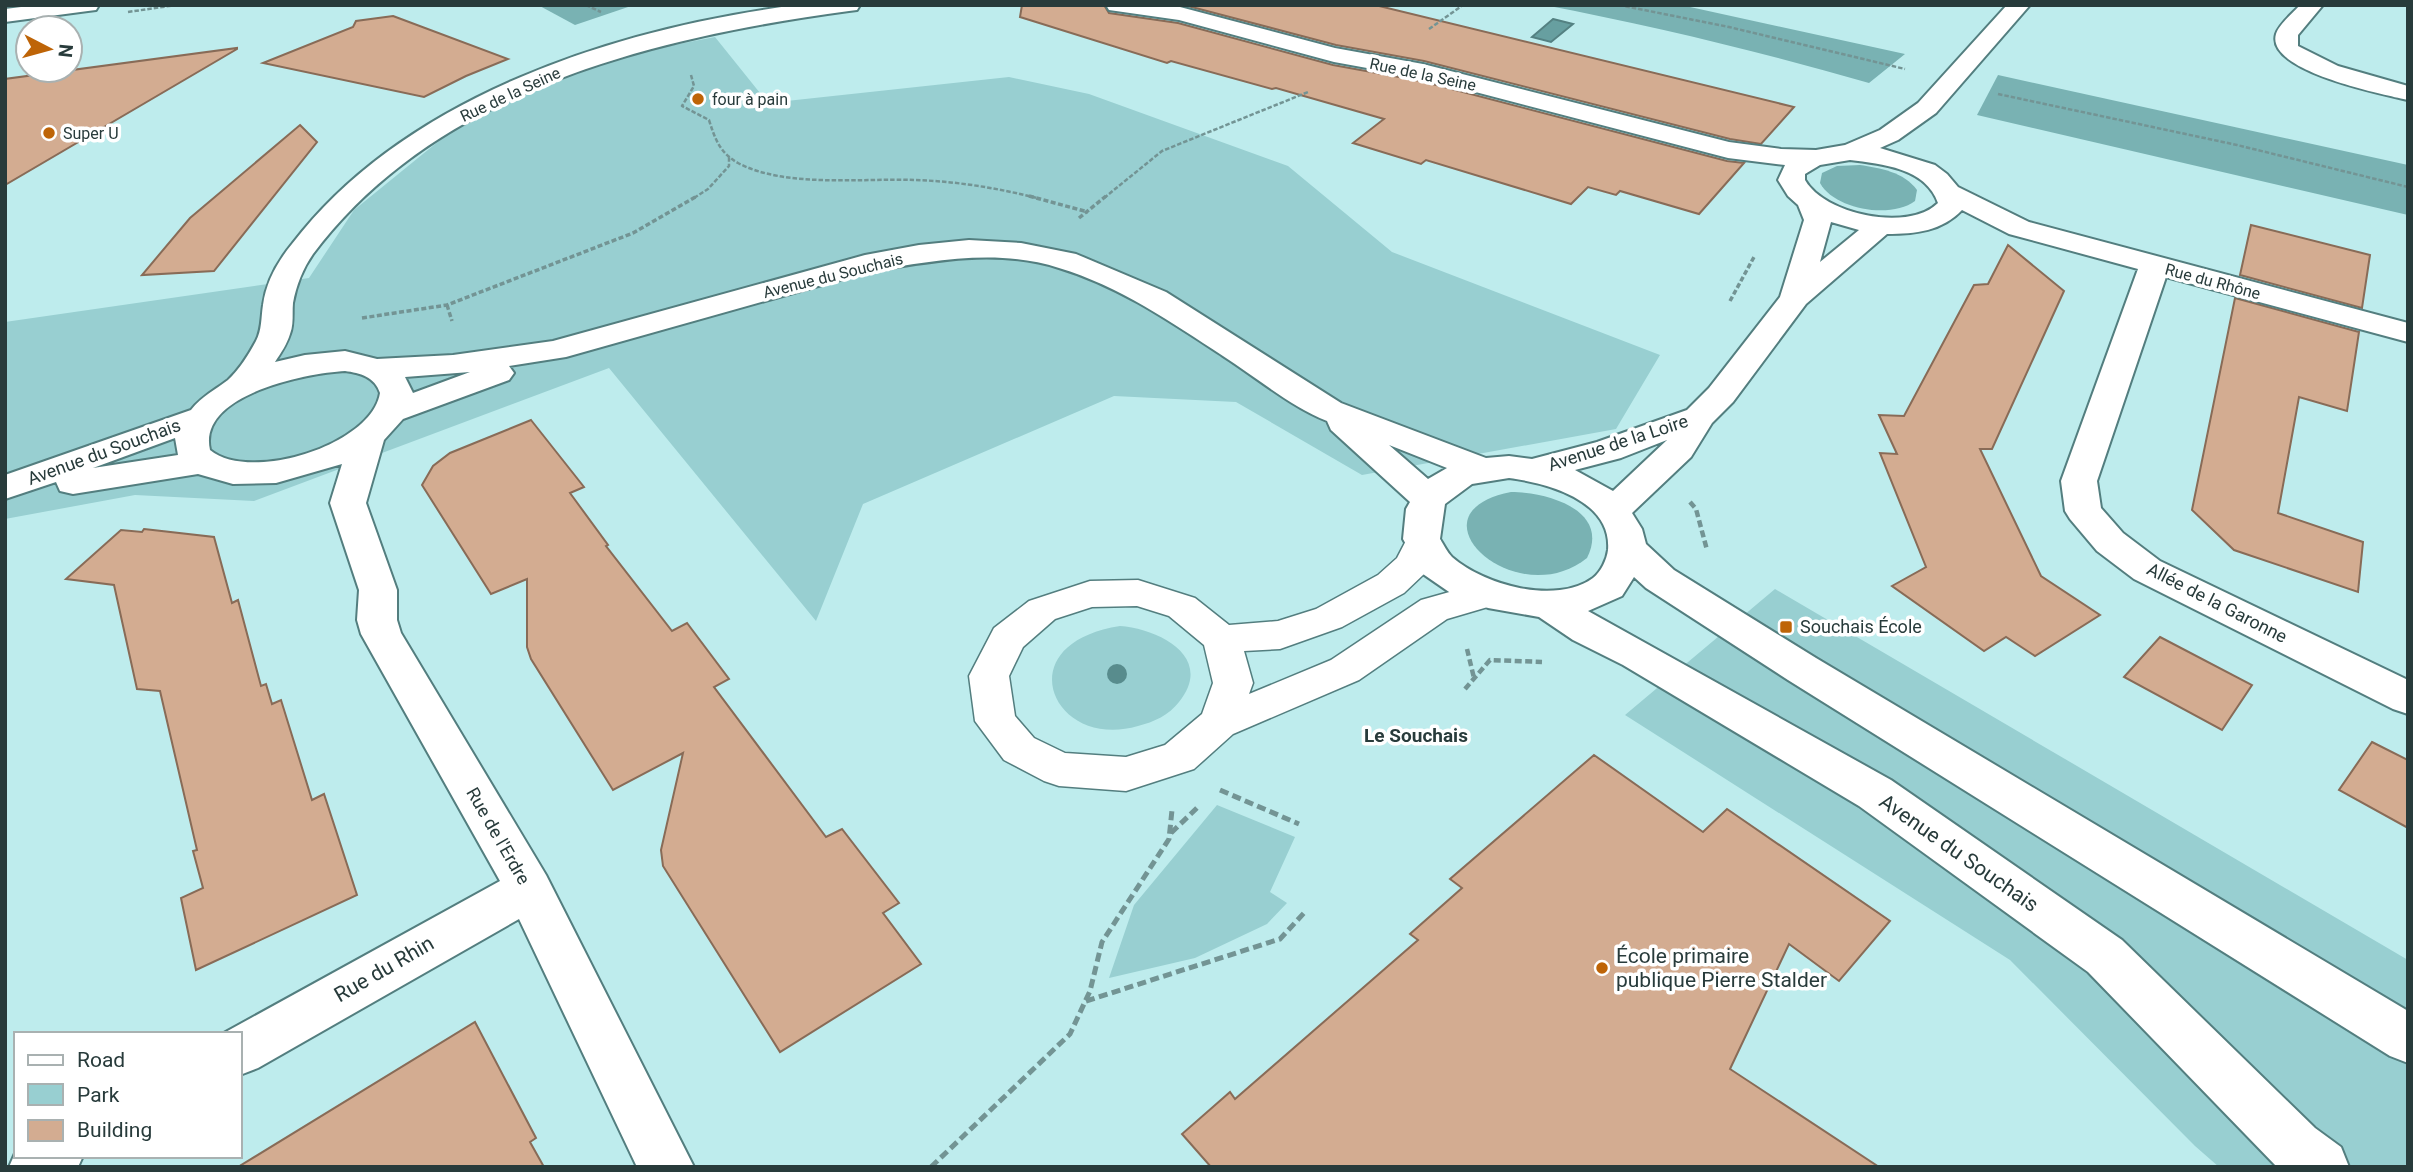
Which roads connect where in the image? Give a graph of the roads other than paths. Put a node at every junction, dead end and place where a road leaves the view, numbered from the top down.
1 (88, 5) edge
2 (849, 5) edge
3 (1117, 5) edge
4 (2018, 6) edge
5 (2301, 8) edge
6 (5, 16) edge
7 (2408, 93) edge
8 (1927, 108) junction
9 (1728, 150) junction
10 (1850, 152) junction
11 (1813, 157) junction
12 (1913, 166) junction
13 (1791, 178) junction
14 (1950, 193) junction
15 (1811, 202) junction
16 (1934, 220) junction
17 (1881, 225) junction
18 (2019, 228) junction
19 (2154, 265) junction
20 (1795, 298) junction
21 (2408, 332) edge
22 (275, 333) junction
23 (555, 350) junction
24 (324, 362) junction
25 (378, 368) junction
26 (239, 388) junction
27 (1329, 410) junction
28 (202, 416) junction
29 (1699, 417) junction
30 (379, 424) junction
31 (202, 462) junction
32 (1481, 469) junction
33 (1537, 470) junction
34 (271, 472) junction
35 (5, 488) edge
36 (5, 494) edge
37 (1428, 499) junction
38 (348, 503) junction
39 (1621, 529) junction
40 (1423, 541) junction
41 (1485, 595) junction
42 (1549, 605) junction
43 (1221, 639) junction
44 (2408, 698) edge
45 (1219, 723) junction
46 (529, 889) junction
47 (2408, 1039) edge
48 (242, 1050) edge
49 (666, 1167) edge
50 (2321, 1167) edge

1 - 6 street
2 - 22 street, Rue de la Seine
3 - 9 street, Rue de la Seine
4 - 8 street
5 - 7 street
8 - 10 street
8 - 12 street
9 - 11 street, Rue de la Seine
9 - 13 street, Rue de la Seine
10 - 11 street, Rue de la Seine
10 - 12 street, Rue du Rhône
11 - 13 street
12 - 14 street, Rue du Rhône
13 - 15 street
14 - 16 street
14 - 18 street, Rue du Rhône
15 - 17 street, Rue du Rhône
15 - 20 street, Avenue de la Loire
16 - 17 street, Rue du Rhône
16 - 18 street, Rue du Rhône
17 - 20 street, Avenue de la Loire
18 - 19 street, Rue du Rhône
19 - 21 street, Rue du Rhône
19 - 44 street, Allée de la Garonne
20 - 29 street, Avenue de la Loire
22 - 24 street
22 - 26 street, Rue de la Seine
23 - 25 street, Avenue du Souchais
23 - 27 street, Avenue du Souchais
23 - 30 street, Avenue du Souchais
24 - 25 street, Avenue du Souchais
24 - 26 street
25 - 30 street
26 - 28 street, Avenue du Souchais
27 - 32 street, Avenue du Souchais
27 - 37 street, Avenue du Souchais
28 - 31 street
28 - 35 street, Avenue du Souchais
29 - 33 street, Avenue de la Loire
29 - 39 street, Avenue de la Loire
30 - 34 street, Avenue du Souchais
30 - 38 street
31 - 34 street
31 - 36 street, Avenue du Souchais
32 - 33 street
32 - 37 street
33 - 39 street
34 - 38 street
37 - 40 street
38 - 46 street, Rue de l'Erdre
39 - 42 street
39 - 47 street
40 - 41 street
40 - 43 lane
41 - 42 street
41 - 45 lane
42 - 50 street, Avenue du Souchais
43 - 45 lane
43 - 45 lane
46 - 48 street, Rue du Rhin
46 - 49 street, Rue de l'Erdre

